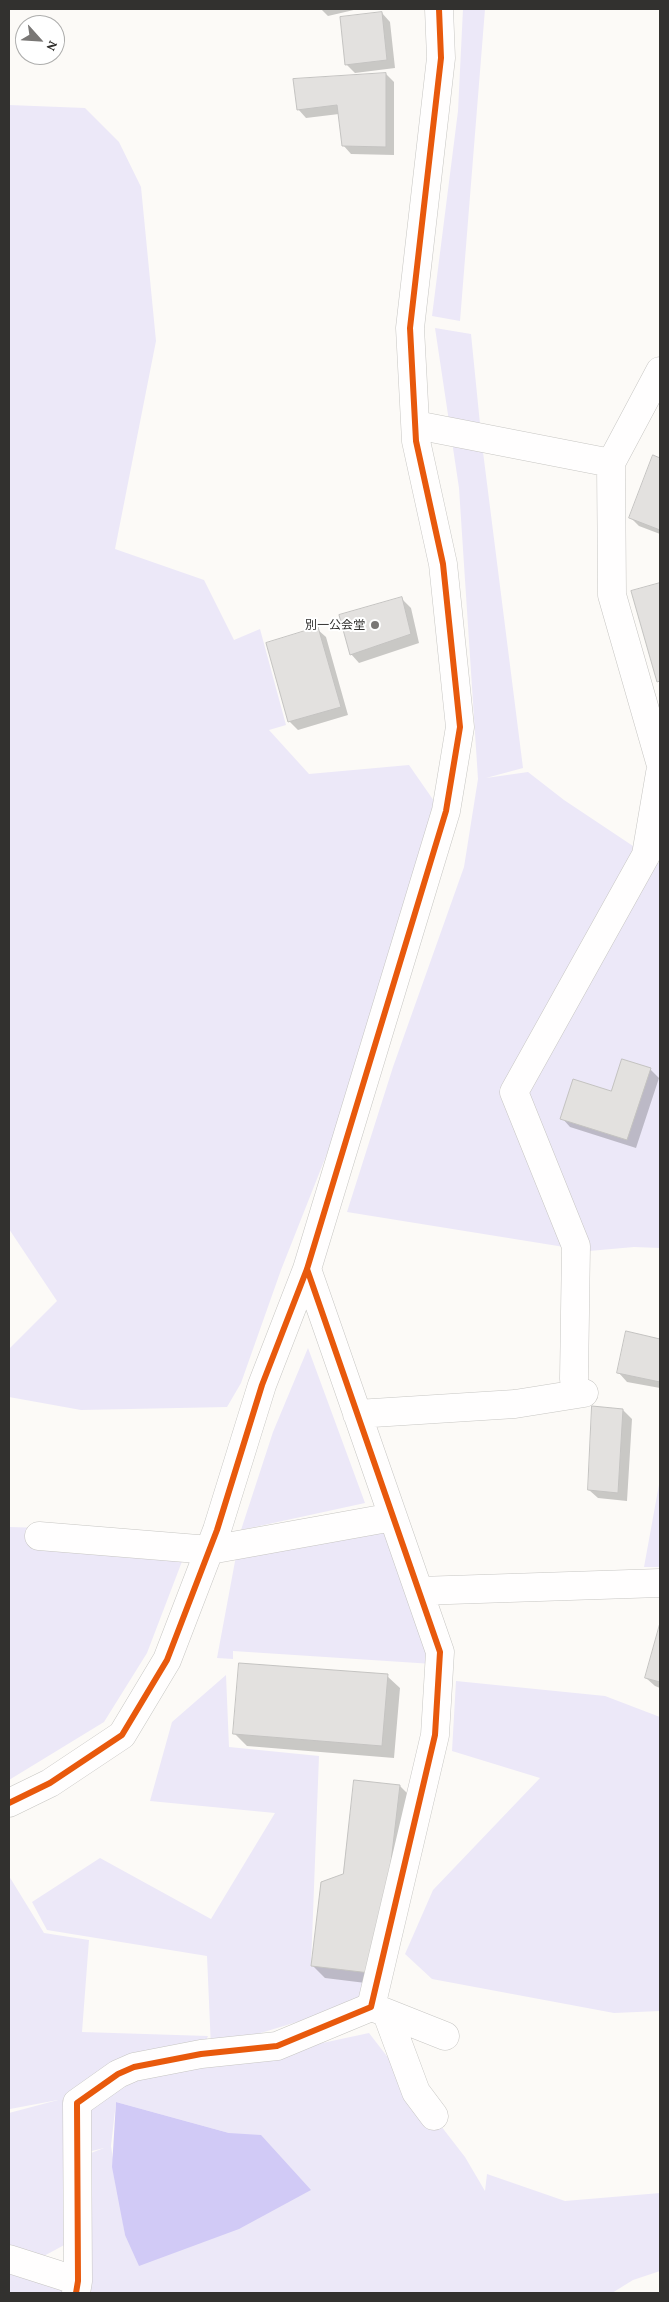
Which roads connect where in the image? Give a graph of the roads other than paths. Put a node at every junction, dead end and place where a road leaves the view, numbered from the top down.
1 (439, 9) edge
2 (660, 371) edge
3 (416, 425) junction
4 (611, 463) junction
5 (660, 762) edge
6 (660, 773) edge
7 (307, 1269) junction
8 (357, 1414) junction
9 (393, 1517) junction
10 (39, 1536) dead end
11 (210, 1550) junction
12 (660, 1583) edge
13 (418, 1591) junction
14 (9, 1803) edge
15 (379, 2010) junction
16 (445, 2036) dead end
17 (434, 2116) dead end
18 (9, 2259) edge
19 (77, 2287) edge

1 - 3 street
2 - 4 street
3 - 4 street
3 - 7 street
4 - 5 street
6 - 8 street
7 - 8 street
7 - 11 street
8 - 9 street
9 - 11 street
9 - 13 street
10 - 11 street
11 - 14 street
12 - 13 street
13 - 15 street
15 - 16 street
15 - 17 street
15 - 19 street
18 - 19 street

